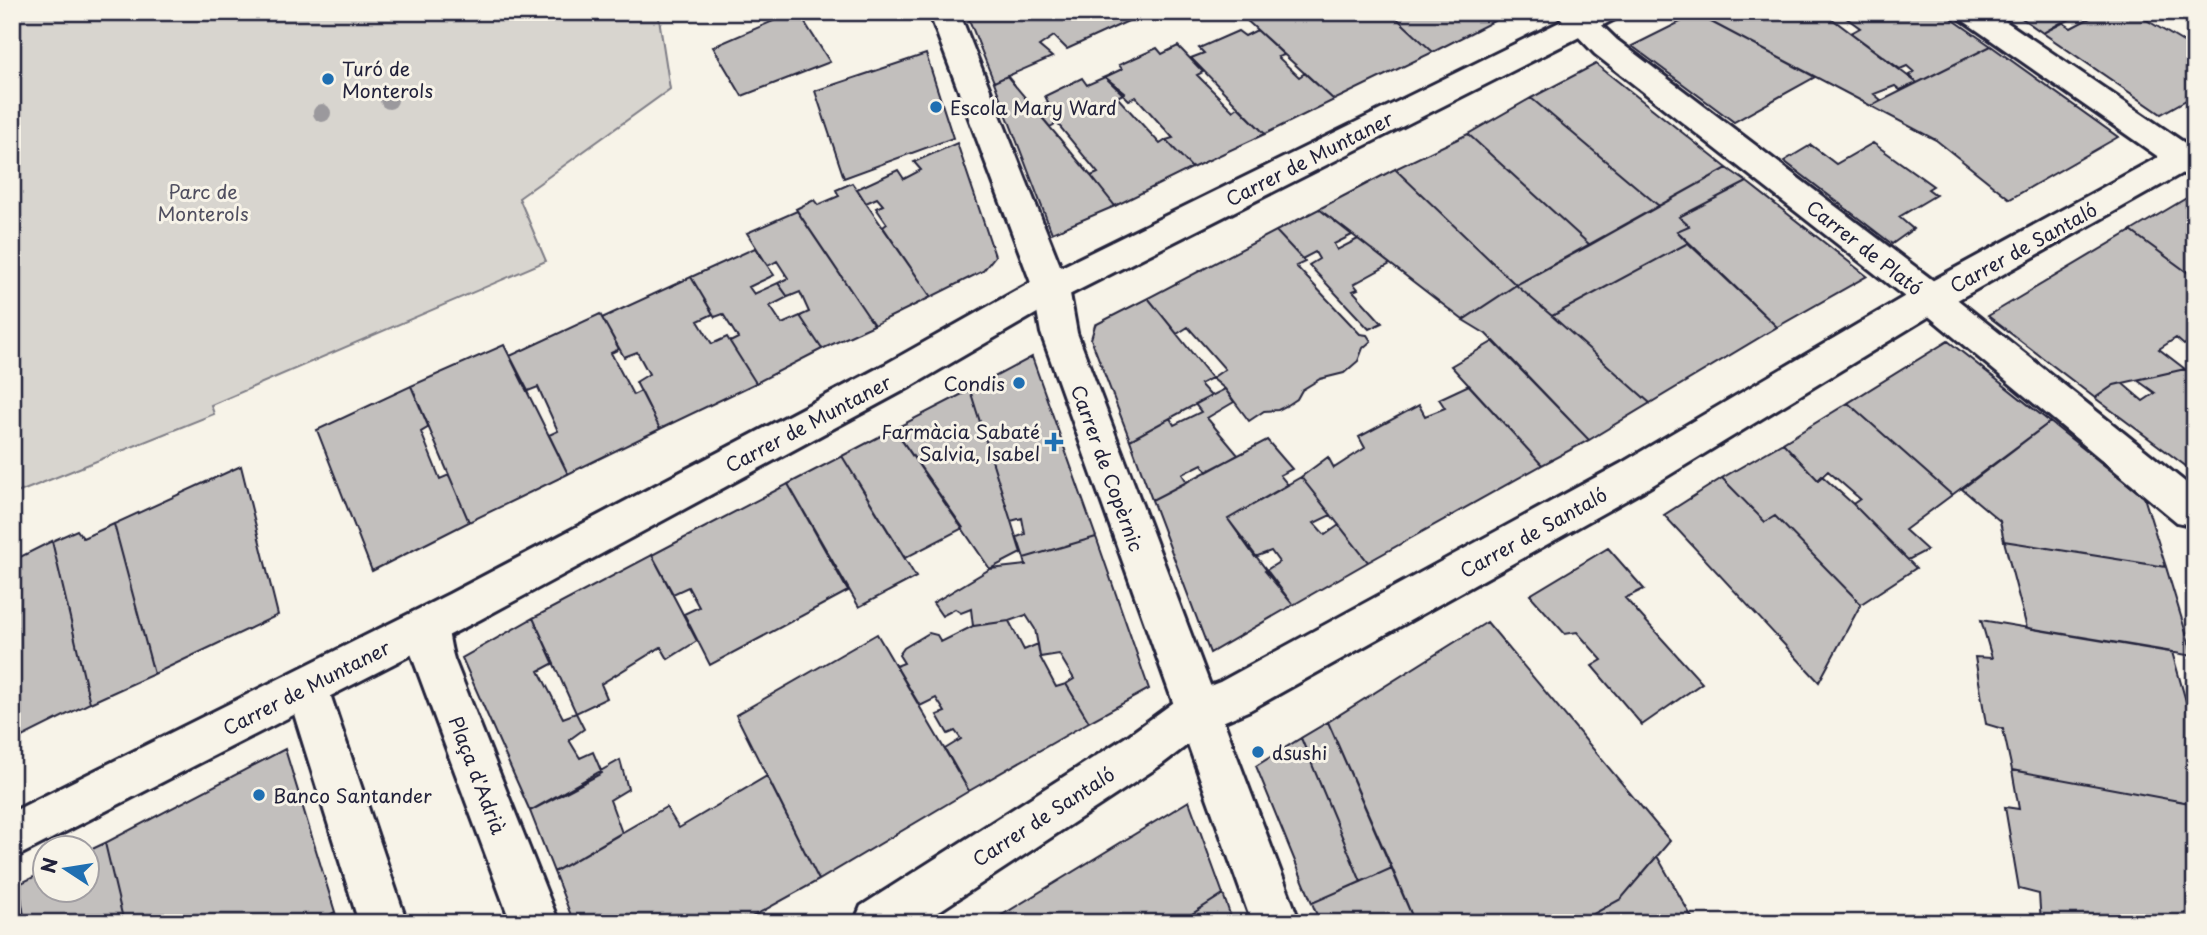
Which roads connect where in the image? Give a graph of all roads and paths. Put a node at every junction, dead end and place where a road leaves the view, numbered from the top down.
1 (944, 12) edge
2 (1971, 12) edge
3 (1586, 16) edge
4 (2191, 158) edge
5 (1051, 288) junction
6 (1931, 298) junction
7 (2194, 515) edge
8 (428, 626) junction
9 (307, 688) junction
10 (1196, 712) junction
11 (12, 836) edge
12 (383, 923) edge
13 (535, 923) edge
14 (878, 923) edge
15 (1276, 923) edge

1 - 5 street, Carrer de Copèrnic
2 - 4 street
3 - 5 street, Carrer de Muntaner
3 - 6 street, Carrer de Plató
4 - 6 street, Carrer de Santaló
5 - 8 street, Carrer de Muntaner
5 - 10 street, Carrer de Copèrnic
6 - 7 street, Carrer de Plató
6 - 10 street, Carrer de Santaló
8 - 9 street, Carrer de Muntaner
8 - 13 street, Plaça d'Adrià
9 - 11 street, Carrer de Muntaner
9 - 12 street
10 - 14 street, Carrer de Santaló
10 - 15 street, Carrer de Copèrnic

